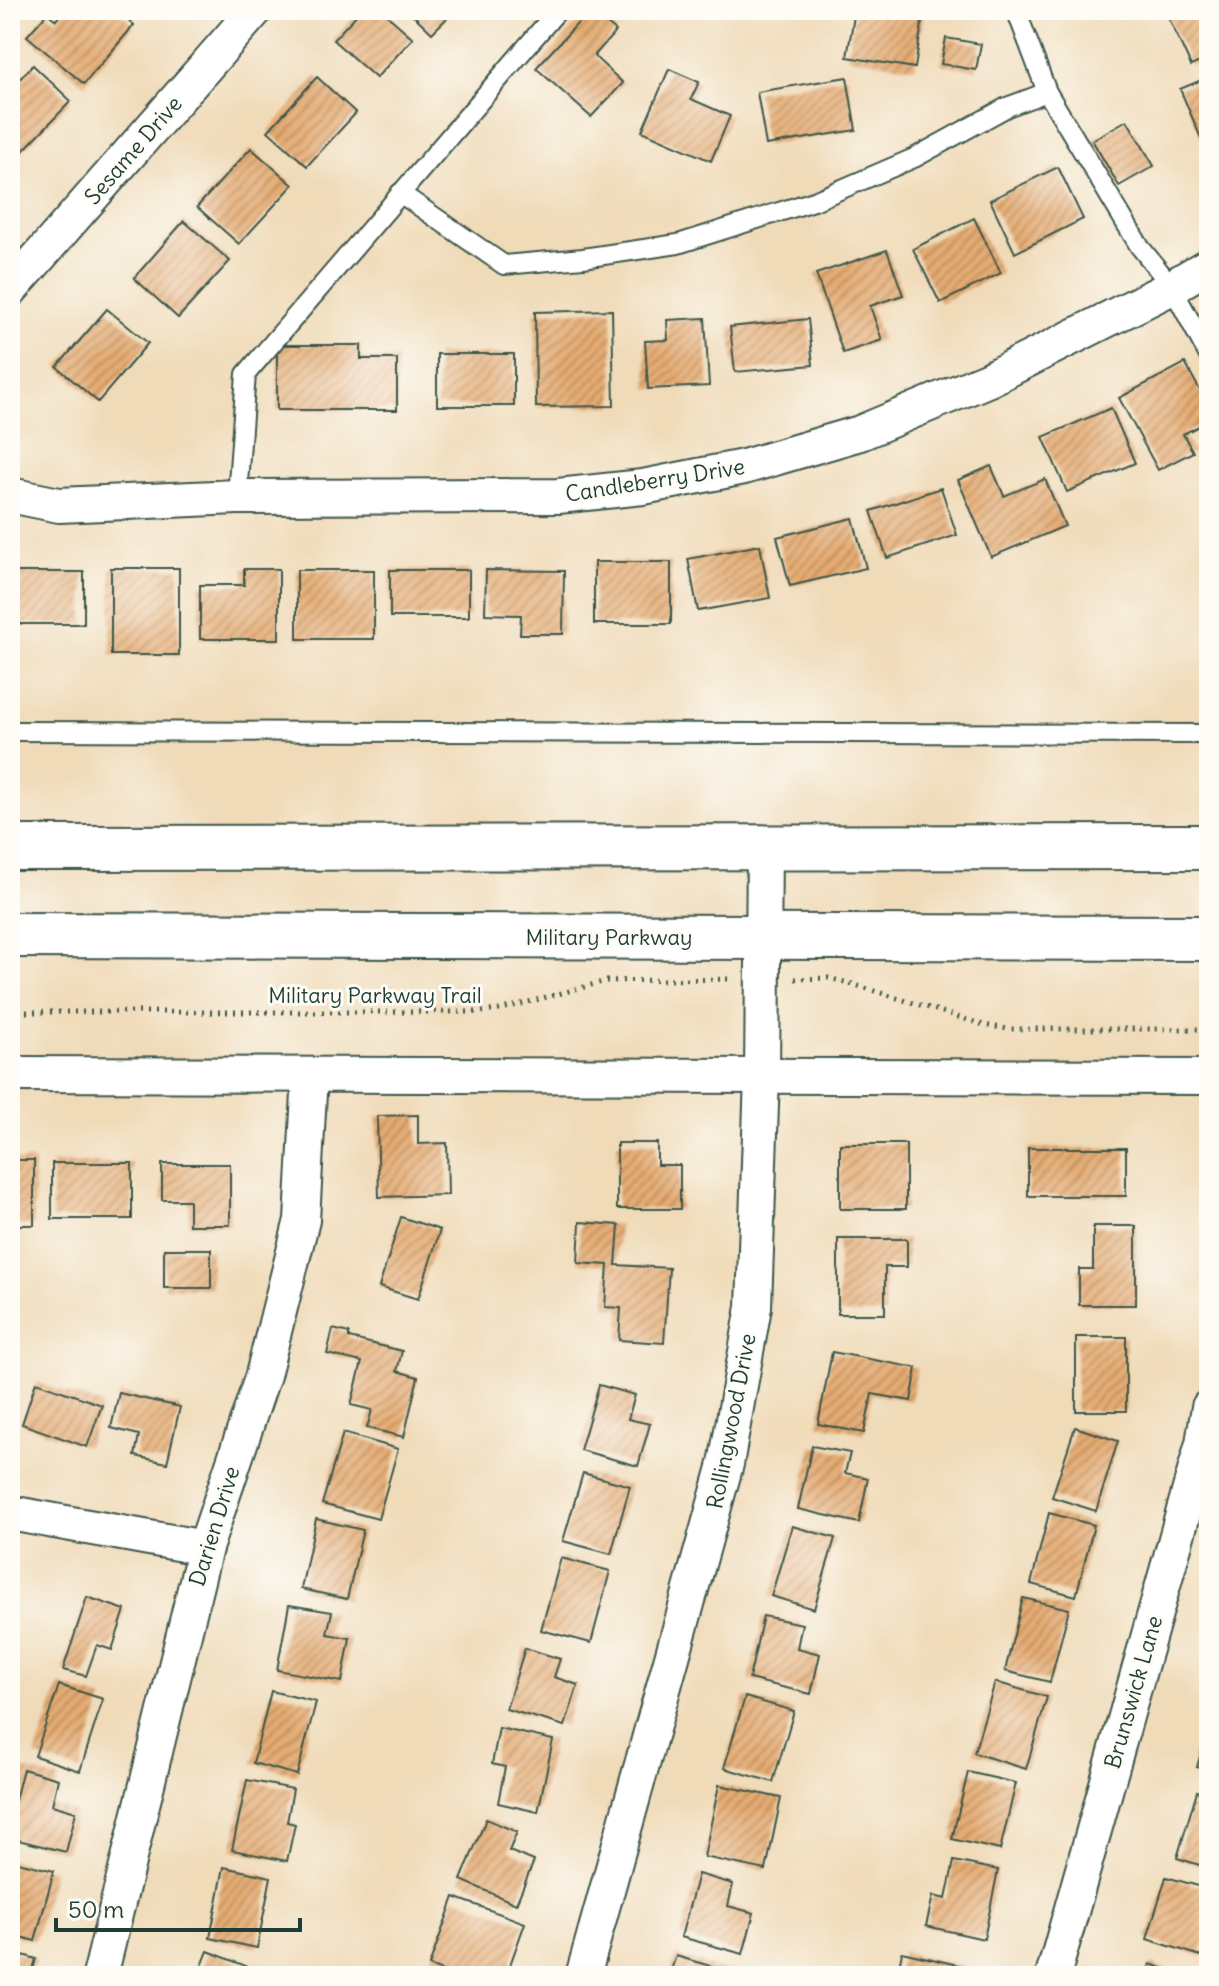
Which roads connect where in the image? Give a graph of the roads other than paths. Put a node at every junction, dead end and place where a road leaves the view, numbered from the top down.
1 (255, 10) edge
2 (558, 10) edge
3 (1016, 10) edge
4 (1047, 92) junction
5 (400, 193) junction
6 (1209, 265) edge
7 (1172, 287) junction
8 (10, 290) edge
9 (1209, 356) edge
10 (10, 495) edge
11 (237, 497) junction
12 (10, 731) edge
13 (1209, 734) edge
14 (1209, 847) edge
15 (10, 848) edge
16 (764, 849) junction
17 (10, 935) edge
18 (1209, 938) edge
19 (764, 959) junction
20 (10, 1074) edge
21 (310, 1075) junction
22 (762, 1076) junction
23 (1209, 1077) edge
24 (1209, 1407) edge
25 (10, 1513) edge
26 (205, 1548) junction
27 (100, 1976) edge
28 (583, 1976) edge
29 (1053, 1976) edge

1 - 8 street, Sesame Drive
2 - 5 lane
3 - 4 lane
4 - 5 lane
4 - 7 lane
5 - 11 lane
6 - 7 street, Candleberry Drive
7 - 9 lane
7 - 11 street, Candleberry Drive
10 - 11 street, Candleberry Drive
12 - 13 lane
14 - 16 main road
15 - 16 main road
16 - 19 street, Rollingwood Drive
17 - 19 main road, Military Parkway
18 - 19 main road, Military Parkway
19 - 22 street, Rollingwood Drive
20 - 21 street
21 - 22 street
21 - 26 street, Darien Drive
22 - 23 street
22 - 28 street, Rollingwood Drive
24 - 29 street, Brunswick Lane
25 - 26 street
26 - 27 street, Darien Drive

